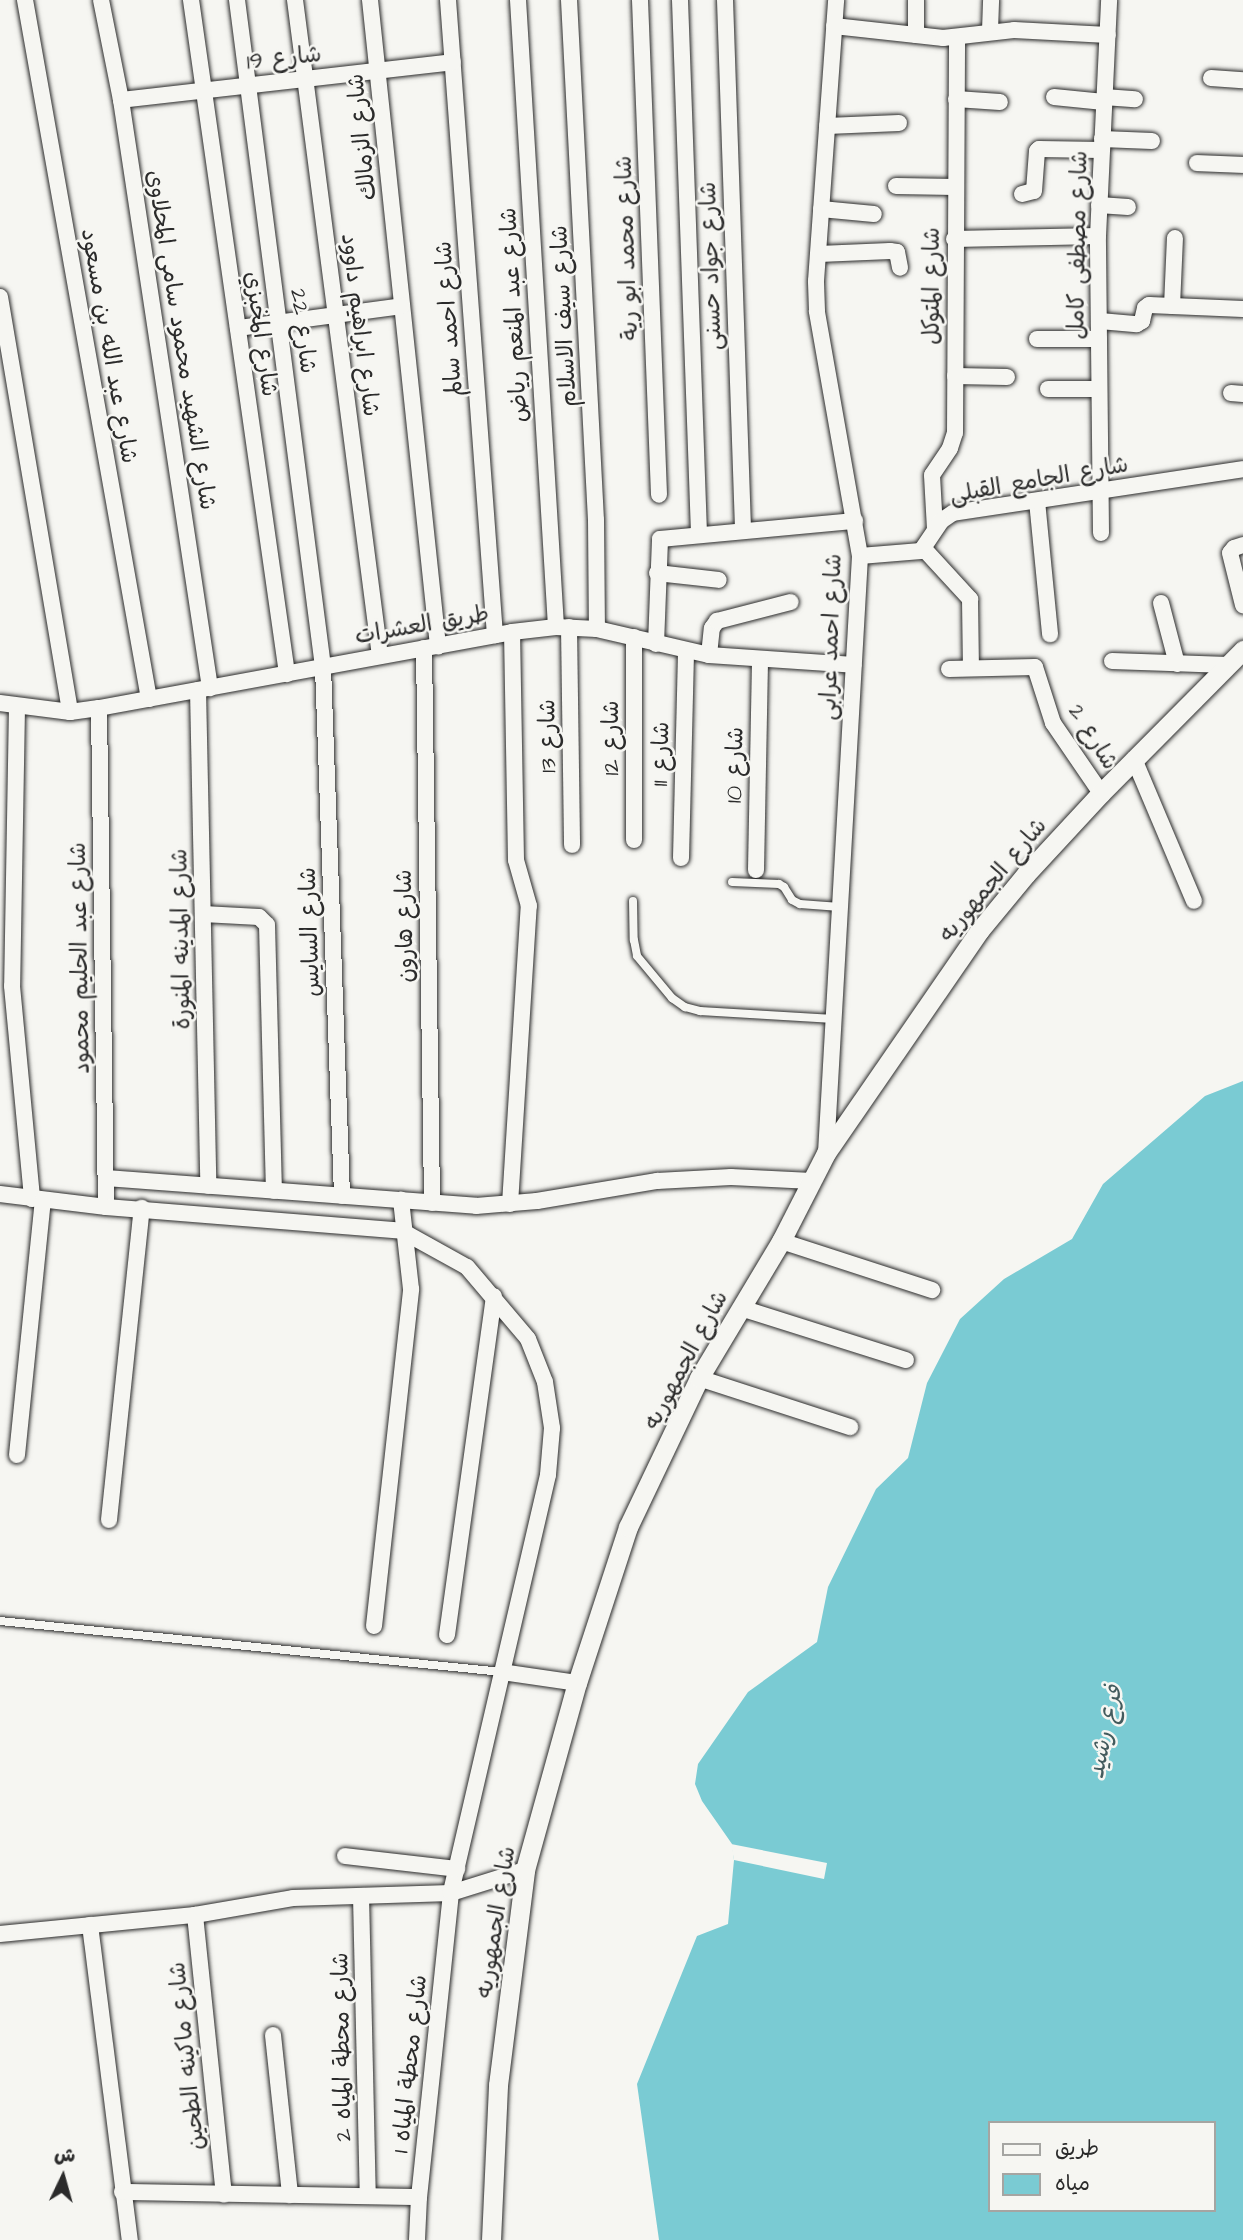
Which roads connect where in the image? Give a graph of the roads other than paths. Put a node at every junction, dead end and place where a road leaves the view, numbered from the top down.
1 (25, 0) edge
2 (101, 0) edge
3 (191, 0) edge
4 (237, 0) edge
5 (295, 0) edge
6 (370, 0) edge
7 (448, 0) edge
8 (518, 0) edge
9 (569, 0) edge
10 (640, 0) edge
11 (680, 0) edge
12 (725, 0) edge
13 (836, 0) edge
14 (916, 0) edge
15 (991, 0) edge
16 (1109, 0) edge
17 (834, 26) junction
18 (990, 31) junction
19 (916, 35) junction
20 (1108, 35) junction
21 (957, 37) junction
22 (453, 62) junction
23 (378, 71) junction
24 (1211, 78) dead end
25 (305, 79) junction
26 (1243, 80) edge
27 (248, 85) junction
28 (204, 90) junction
29 (1054, 97) dead end
30 (956, 99) junction
31 (1104, 99) junction
32 (1135, 99) dead end
33 (121, 100) junction
34 (1000, 102) dead end
35 (899, 123) dead end
36 (827, 126) junction
37 (1152, 141) dead end
38 (1102, 144) junction
39 (1196, 163) dead end
40 (1243, 165) edge
41 (896, 186) dead end
42 (955, 187) junction
43 (1022, 194) dead end
44 (1099, 205) junction
45 (1128, 207) dead end
46 (821, 209) junction
47 (874, 214) dead end
48 (1098, 236) junction
49 (1175, 238) dead end
50 (954, 239) junction
51 (819, 254) junction
52 (900, 268) dead end
53 (0, 297) edge
54 (402, 306) junction
55 (1172, 306) junction
56 (1243, 309) edge
57 (336, 315) junction
58 (1100, 321) junction
59 (279, 323) junction
60 (238, 328) junction
61 (1037, 339) dead end
62 (1100, 339) junction
63 (955, 376) junction
64 (1007, 377) dead end
65 (1048, 389) dead end
66 (1099, 389) junction
67 (1243, 469) edge
68 (1099, 491) junction
69 (659, 495) dead end
70 (1037, 501) junction
71 (855, 521) junction
72 (935, 529) junction
73 (743, 530) junction
74 (699, 534) junction
75 (1101, 534) dead end
76 (1243, 545) edge
77 (925, 550) junction
78 (860, 556) junction
79 (657, 573) junction
80 (719, 580) dead end
81 (791, 601) dead end
82 (1161, 603) dead end
83 (1243, 605) edge
84 (562, 627) junction
85 (597, 629) junction
86 (503, 634) junction
87 (1051, 634) dead end
88 (634, 637) junction
89 (656, 644) junction
90 (431, 647) junction
91 (1243, 650) edge
92 (686, 651) junction
93 (709, 655) junction
94 (380, 656) junction
95 (760, 661) junction
96 (1112, 662) dead end
97 (1177, 664) junction
98 (853, 665) junction
99 (1228, 665) junction
100 (323, 667) junction
101 (971, 668) junction
102 (949, 669) dead end
103 (287, 674) junction
104 (204, 689) junction
105 (149, 699) junction
106 (0, 703) edge
107 (17, 706) junction
108 (99, 708) junction
109 (70, 712) junction
110 (1134, 759) junction
111 (1101, 793) junction
112 (634, 840) dead end
113 (572, 845) dead end
114 (681, 858) dead end
115 (756, 870) dead end
116 (732, 881) dead end
117 (633, 901) dead end
118 (1194, 901) dead end
119 (840, 907) junction
120 (203, 914) junction
121 (834, 1019) junction
122 (826, 1153) junction
123 (106, 1178) junction
124 (811, 1181) junction
125 (208, 1186) junction
126 (274, 1191) junction
127 (0, 1194) edge
128 (342, 1196) junction
129 (38, 1199) junction
130 (401, 1200) junction
131 (432, 1203) junction
132 (510, 1204) junction
133 (106, 1207) junction
134 (142, 1209) junction
135 (402, 1231) junction
136 (781, 1241) junction
137 (932, 1290) dead end
138 (494, 1296) junction
139 (741, 1308) junction
140 (906, 1360) dead end
141 (699, 1378) junction
142 (850, 1427) dead end
143 (17, 1455) dead end
144 (109, 1520) dead end
145 (0, 1621) edge
146 (374, 1626) dead end
147 (447, 1635) dead end
148 (502, 1672) junction
149 (577, 1683) junction
150 (345, 1856) dead end
151 (457, 1869) junction
152 (525, 1870) junction
153 (451, 1893) junction
154 (361, 1896) junction
155 (195, 1914) junction
156 (90, 1925) junction
157 (0, 1934) edge
158 (273, 2035) dead end
159 (122, 2192) junction
160 (224, 2194) junction
161 (290, 2195) junction
162 (368, 2196) junction
163 (419, 2197) junction
164 (130, 2240) edge
165 (417, 2240) edge
166 (491, 2240) edge

1 - 105 street, شارع عبد الله بن مسعود
2 - 33 street, شارع الشهيد محمود سامى المحلاوى
3 - 28 street, شارع المخبزي
4 - 27 street, شارع 22
5 - 25 street, شارع ابراهيم داوود
6 - 23 street, شارع الزمالك
7 - 22 street, شارع احمد سالم
8 - 84 street, شارع عبد المنعم رياض
9 - 85 street, شارع سيف الاسلام
10 - 69 street, شارع محمد ابو رية
11 - 74 street
12 - 73 street, شارع جواد حسنى
13 - 17 street, شارع احمد عرابى
14 - 19 street
15 - 18 street
16 - 20 street, شارع مصطفى كامل
17 - 19 street
17 - 36 street, شارع احمد عرابى
18 - 20 street
18 - 21 street
19 - 21 street
20 - 31 street, شارع مصطفى كامل
21 - 30 street, شارع المتوكل
22 - 23 street, شارع 19
22 - 86 street, شارع احمد سالم
23 - 25 street, شارع 19
23 - 54 street, شارع الزمالك
24 - 26 street
25 - 27 street, شارع 19
25 - 57 street, شارع ابراهيم داوود
27 - 28 street, شارع 19
27 - 59 street, شارع 22
28 - 33 street, شارع 19
28 - 60 street, شارع المخبزي
29 - 31 street
30 - 34 street
30 - 42 street, شارع المتوكل
31 - 32 street
31 - 38 street, شارع مصطفى كامل
33 - 104 street, شارع الشهيد محمود سامى المحلاوى
35 - 36 street
36 - 46 street, شارع احمد عرابى
37 - 38 street
38 - 43 street
38 - 44 street, شارع مصطفى كامل
39 - 40 street
41 - 42 street
42 - 50 street, شارع المتوكل
44 - 45 street
44 - 48 street, شارع مصطفى كامل
46 - 47 street
46 - 51 street, شارع احمد عرابى
48 - 50 street
48 - 58 street, شارع مصطفى كامل
49 - 55 street
50 - 63 street, شارع المتوكل
51 - 52 street
51 - 71 street, شارع احمد عرابى
53 - 109 street
54 - 57 street
54 - 90 street, شارع الزمالك
55 - 56 street
55 - 58 street
57 - 59 street
57 - 94 street, شارع ابراهيم داوود
58 - 62 street, شارع مصطفى كامل
59 - 60 street
59 - 100 street, شارع 22
60 - 103 street, شارع المخبزي
61 - 62 street
62 - 66 street, شارع مصطفى كامل
63 - 64 street
63 - 72 street, شارع المتوكل
65 - 66 street
66 - 68 street, شارع مصطفى كامل
67 - 68 street, شارع الجامع القبلى
68 - 70 street, شارع الجامع القبلى
68 - 75 street, شارع مصطفى كامل
70 - 72 street, شارع الجامع القبلى
70 - 87 street
71 - 73 street
71 - 78 street, شارع احمد عرابى
72 - 77 street, شارع الجامع القبلى
73 - 74 street
74 - 79 street
76 - 83 street
77 - 78 street
77 - 101 street
78 - 98 street, شارع احمد عرابى
79 - 80 street
79 - 89 street
81 - 93 street
82 - 97 street
84 - 85 street, طريق العشرات
84 - 86 street, طريق العشرات
84 - 113 street, شارع 13
85 - 88 street, طريق العشرات
86 - 90 street, طريق العشرات
86 - 132 street, شارع احمد سالم
88 - 89 street, طريق العشرات
88 - 112 street, شارع 12
89 - 92 street, طريق العشرات
90 - 94 street, طريق العشرات
90 - 131 street, شارع هارون
91 - 99 street, شارع الجمهوريه
92 - 93 street, طريق العشرات
92 - 114 street, شارع 11
93 - 95 street, طريق العشرات
94 - 100 street, طريق العشرات
95 - 98 street, طريق العشرات
95 - 115 street, شارع 10
96 - 97 street
97 - 99 street
98 - 119 street, شارع احمد عرابى
99 - 110 street, شارع الجمهوريه
100 - 103 street, طريق العشرات
100 - 128 street, شارع السايس
101 - 102 street, شارع 2
101 - 111 street, شارع 2
103 - 104 street, طريق العشرات
104 - 105 street, طريق العشرات
104 - 120 street, شارع المدينه المنورة
105 - 108 street, طريق العشرات
106 - 107 street, طريق العشرات
107 - 109 street, طريق العشرات
107 - 129 street
108 - 109 street, طريق العشرات
108 - 123 street, شارع عبد الحليم محمود
110 - 111 street, شارع الجمهوريه
110 - 118 street
111 - 122 street, شارع الجمهوريه
116 - 119 lane
117 - 121 lane
119 - 121 street, شارع احمد عرابى
120 - 125 street, شارع المدينه المنورة
120 - 126 street
121 - 122 street, شارع احمد عرابى
122 - 124 street, شارع الجمهوريه
123 - 125 street
123 - 133 street, شارع عبد الحليم محمود
124 - 132 street
124 - 136 street, شارع الجمهوريه
125 - 126 street
126 - 128 street
127 - 129 street
128 - 130 street
129 - 133 street
129 - 143 street
130 - 131 street
130 - 135 street
131 - 132 street
133 - 134 street
134 - 135 street
134 - 144 street
135 - 138 street, شارع محطة المياه 1
135 - 146 street
136 - 137 street
136 - 139 street, شارع الجمهوريه
138 - 147 street
138 - 148 street, شارع محطة المياه 1
139 - 140 street
139 - 141 street, شارع الجمهوريه
141 - 142 street
141 - 149 street, شارع الجمهوريه
145 - 148 lane
148 - 149 street
148 - 151 street, شارع محطة المياه 1
149 - 152 street, شارع الجمهوريه
150 - 151 street
151 - 153 street, شارع محطة المياه 1
152 - 153 street
152 - 166 street, شارع الجمهوريه
153 - 154 street
153 - 163 street, شارع محطة المياه 1
154 - 155 street
154 - 162 street, شارع محطة المياه 2
155 - 156 street
155 - 160 street, شارع ماكينه الطحين
156 - 157 street
156 - 159 street
158 - 161 street
159 - 160 street
159 - 164 street
160 - 161 street
161 - 162 street
162 - 163 street
163 - 165 street, شارع محطة المياه 1

